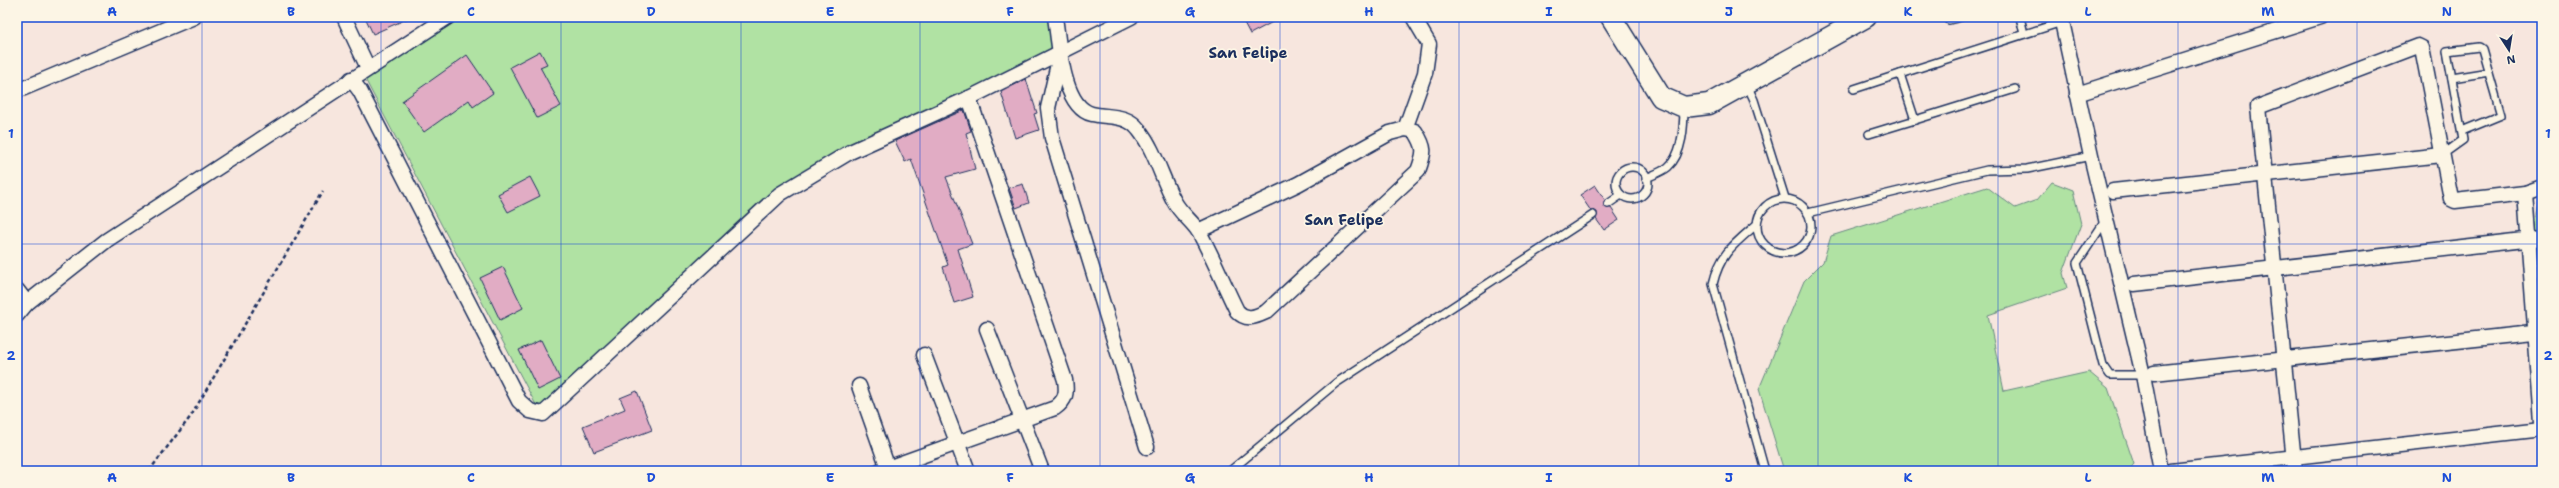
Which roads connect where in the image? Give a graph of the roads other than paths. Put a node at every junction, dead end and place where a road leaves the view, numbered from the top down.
1 (194, 17) edge
2 (344, 17) edge
3 (448, 17) edge
4 (1055, 17) edge
5 (1131, 17) edge
6 (1413, 17) edge
7 (1611, 17) edge
8 (1961, 17) edge
9 (2020, 17) edge
10 (2320, 17) edge
11 (1853, 20) edge
12 (1949, 20) dead end
13 (2062, 20) edge
14 (2024, 34) junction
15 (1060, 53) junction
16 (368, 68) junction
17 (2489, 72) junction
18 (1900, 74) junction
19 (2452, 78) junction
20 (351, 79) junction
21 (1746, 84) junction
22 (1854, 88) dead end
23 (2015, 89) dead end
24 (17, 91) edge
25 (2077, 94) junction
26 (969, 98) junction
27 (1684, 107) junction
28 (1914, 120) junction
29 (1405, 129) junction
30 (2462, 131) junction
31 (1869, 134) dead end
32 (2442, 155) junction
33 (2091, 156) junction
34 (2264, 175) junction
35 (1646, 178) junction
36 (2542, 187) edge
37 (2113, 191) dead end
38 (2525, 193) junction
39 (1621, 195) junction
40 (1785, 198) junction
41 (1608, 204) dead end
42 (1808, 212) junction
43 (1594, 215) dead end
44 (2106, 221) junction
45 (1756, 225) junction
46 (1198, 231) junction
47 (2535, 239) edge
48 (2275, 268) junction
49 (2134, 284) dead end
50 (17, 290) edge
51 (27, 303) junction
52 (17, 315) edge
53 (987, 329) dead end
54 (2539, 332) edge
55 (924, 355) dead end
56 (2283, 360) junction
57 (2149, 374) junction
58 (859, 386) dead end
59 (1023, 420) junction
60 (2542, 422) edge
61 (2542, 429) edge
62 (958, 443) junction
63 (1147, 447) dead end
64 (2294, 457) junction
65 (885, 470) edge
66 (968, 471) edge
67 (1042, 471) edge
68 (1230, 471) edge
69 (1765, 471) edge
70 (2161, 471) edge
71 (2171, 471) edge
72 (2295, 471) edge

1 - 24 street
2 - 16 street
3 - 16 street
4 - 15 street
5 - 15 street
6 - 29 street
7 - 27 street
8 - 12 lane
9 - 14 lane
10 - 25 street
11 - 21 street
13 - 14 lane
13 - 25 street
14 - 18 lane
15 - 26 street
15 - 46 street
15 - 63 street
16 - 20 street
17 - 19 lane
17 - 19 lane
17 - 30 lane
18 - 22 lane
18 - 28 lane
19 - 30 lane
20 - 26 street
20 - 51 street
21 - 27 street
21 - 40 lane
23 - 28 lane
25 - 33 street
26 - 59 street
27 - 35 lane
28 - 31 lane
29 - 46 street
29 - 46 street
30 - 32 lane
32 - 34 street
32 - 34 street
32 - 38 street
33 - 42 lane
33 - 44 street
34 - 37 street
34 - 48 street
35 - 39 lane
35 - 39 lane
36 - 38 street
38 - 47 street
39 - 41 lane
40 - 42 lane
40 - 45 lane
42 - 45 lane
43 - 68 lane
44 - 57 street
44 - 57 lane
45 - 69 lane
47 - 48 street
47 - 54 street
48 - 49 street
48 - 56 street
50 - 51 street
51 - 52 street
53 - 59 street
54 - 56 street
54 - 60 street
55 - 62 street
56 - 57 street
56 - 64 street
57 - 70 street
58 - 65 street
59 - 62 street
59 - 67 street
61 - 64 street
62 - 65 street
62 - 66 street
64 - 71 street
64 - 72 street

